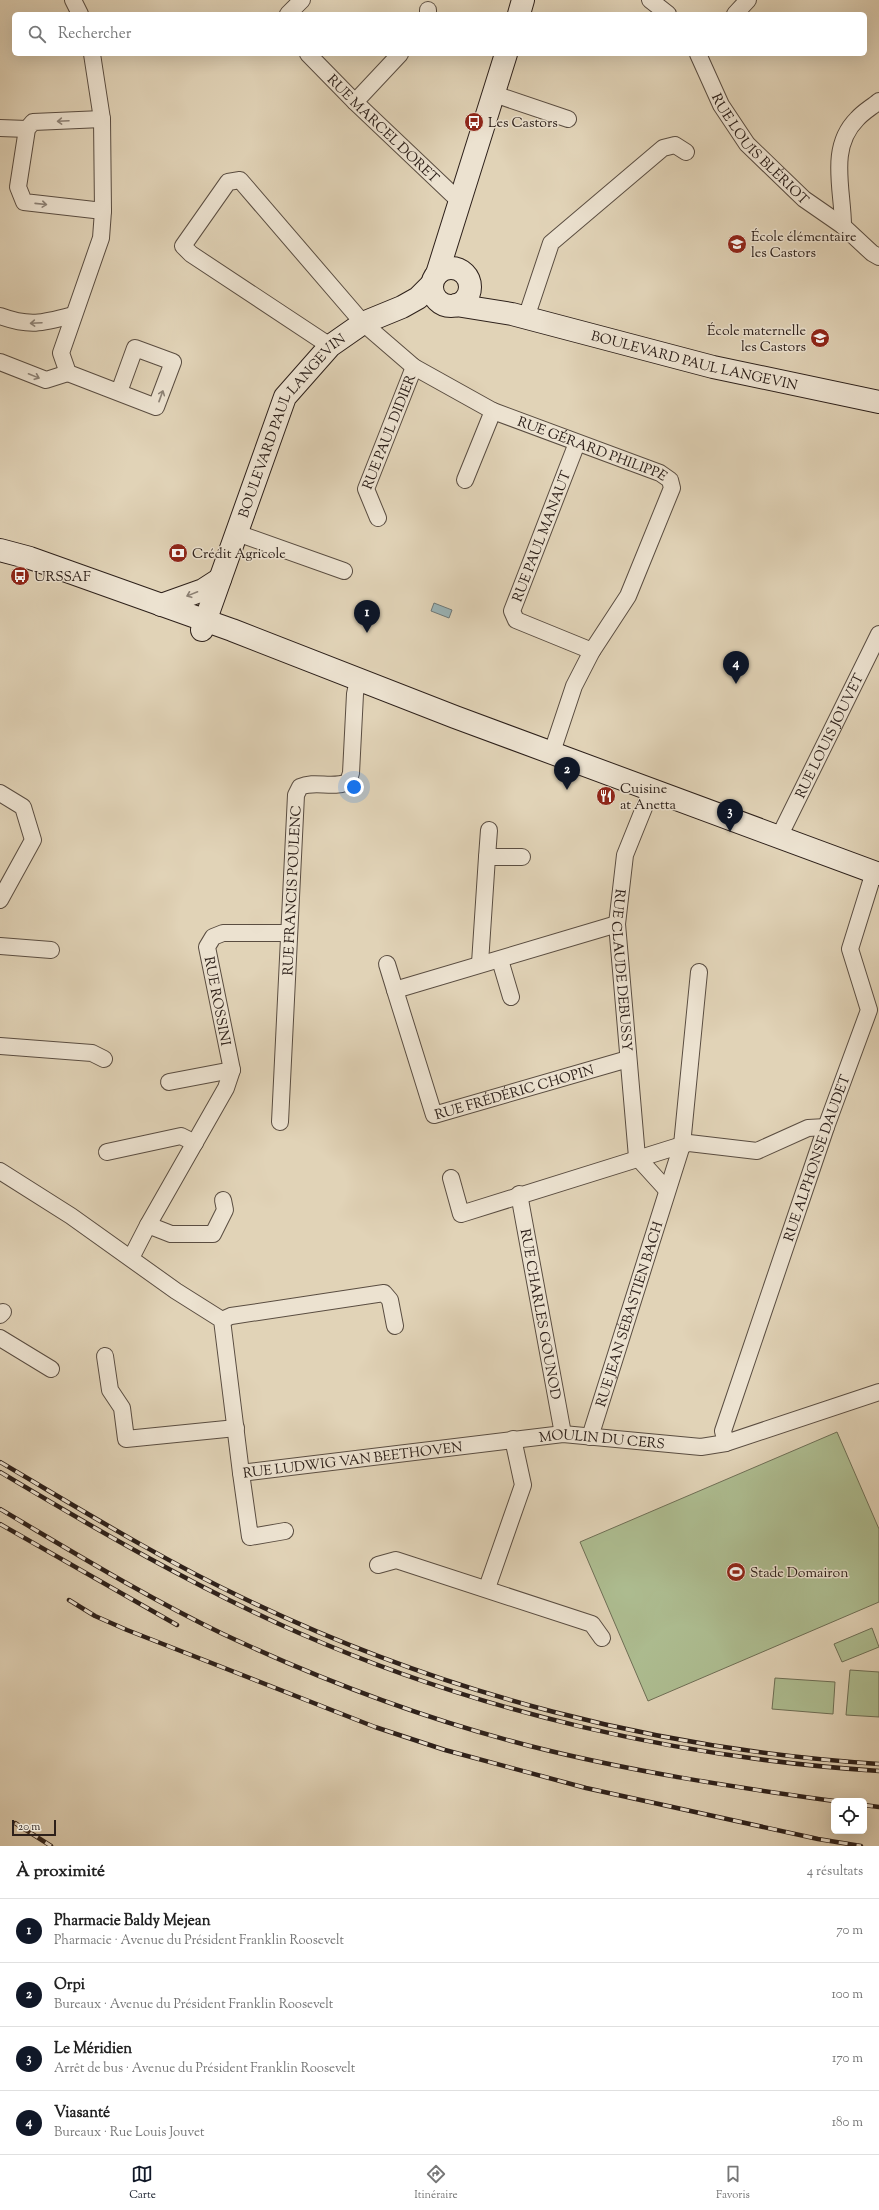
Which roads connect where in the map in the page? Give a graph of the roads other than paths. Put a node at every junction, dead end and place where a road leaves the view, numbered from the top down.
1 (73, 0) edge
2 (302, 0) edge
3 (523, 0) edge
4 (650, 0) edge
5 (748, 0) edge
6 (79, 12) edge
7 (290, 12) edge
8 (520, 12) edge
9 (665, 12) edge
10 (737, 12) edge
11 (92, 56) edge
12 (310, 56) edge
13 (398, 56) edge
14 (505, 56) edge
15 (699, 56) edge
16 (494, 94) junction
17 (879, 101) edge
18 (355, 102) junction
19 (102, 119) junction
20 (568, 119) dead end
21 (0, 128) edge
22 (27, 129) junction
23 (686, 152) dead end
24 (461, 200) junction
25 (103, 210) junction
26 (843, 226) junction
27 (451, 235) junction
28 (879, 256) edge
29 (465, 277) junction
30 (442, 292) junction
31 (73, 315) junction
32 (0, 316) edge
33 (519, 316) junction
34 (363, 323) junction
35 (330, 346) junction
36 (0, 362) edge
37 (414, 367) junction
38 (68, 373) junction
39 (118, 392) dead end
40 (879, 402) edge
41 (493, 411) junction
42 (577, 443) junction
43 (465, 480) dead end
44 (378, 518) dead end
45 (236, 533) junction
46 (0, 550) edge
47 (0, 563) edge
48 (344, 571) dead end
49 (220, 579) junction
50 (161, 605) junction
51 (203, 625) junction
52 (879, 636) edge
53 (592, 651) junction
54 (358, 680) junction
55 (552, 752) junction
56 (652, 788) junction
57 (0, 793) edge
58 (489, 830) dead end
59 (779, 838) junction
60 (487, 857) junction
61 (522, 857) dead end
62 (876, 873) edge
63 (0, 900) edge
64 (617, 924) junction
65 (288, 933) junction
66 (0, 946) edge
67 (51, 950) dead end
68 (500, 960) junction
69 (387, 964) dead end
70 (480, 964) junction
71 (699, 972) dead end
72 (395, 990) junction
73 (511, 996) dead end
74 (0, 1046) edge
75 (104, 1059) dead end
76 (628, 1059) junction
77 (232, 1070) junction
78 (169, 1082) dead end
79 (280, 1122) dead end
80 (826, 1127) junction
81 (195, 1143) junction
82 (682, 1145) junction
83 (107, 1152) dead end
84 (637, 1157) junction
85 (0, 1171) edge
86 (451, 1178) dead end
87 (667, 1190) junction
88 (519, 1194) junction
89 (223, 1200) dead end
90 (148, 1225) junction
91 (131, 1258) junction
92 (222, 1320) junction
93 (395, 1326) dead end
94 (0, 1338) edge
95 (105, 1356) dead end
96 (51, 1369) dead end
97 (879, 1392) edge
98 (236, 1428) junction
99 (563, 1434) junction
100 (590, 1437) junction
101 (508, 1440) junction
102 (726, 1443) junction
103 (241, 1474) junction
104 (285, 1530) dead end
105 (378, 1565) dead end
106 (487, 1588) junction
107 (602, 1638) dead end

1 - 6 street
2 - 7 street
3 - 8 street
4 - 9 street
5 - 10 street
11 - 19 street
12 - 18 street, RUE MARCEL DORET
13 - 18 street
14 - 16 street
15 - 26 street, RUE LOUIS BLÉRIOT
16 - 20 street
16 - 24 street
17 - 26 street
18 - 24 street, RUE MARCEL DORET
19 -> 22 street
19 - 25 street
21 - 22 street
22 -> 25 street
23 - 33 street
24 - 27 street
25 - 31 street
26 - 28 street, RUE LOUIS BLÉRIOT
27 - 29 street
27 - 30 street
29 - 30 street
29 - 30 street
29 - 33 street, BOULEVARD PAUL LANGEVIN
30 - 33 street, BOULEVARD PAUL LANGEVIN
30 - 34 street, BOULEVARD PAUL LANGEVIN
31 -> 32 street
31 - 38 street
33 - 40 street, BOULEVARD PAUL LANGEVIN
34 - 35 street, BOULEVARD PAUL LANGEVIN
34 - 35 street, RUE GÉRARD PHILIPPE
34 - 37 street, RUE GÉRARD PHILIPPE
35 - 45 street, BOULEVARD PAUL LANGEVIN
36 -> 38 street
37 - 41 street, RUE GÉRARD PHILIPPE
37 - 44 street, RUE PAUL DIDIER
38 - 39 street
41 - 42 street, RUE GÉRARD PHILIPPE
41 - 43 street
42 - 53 street, RUE PAUL MANAUT
42 - 53 street, RUE GÉRARD PHILIPPE
45 - 48 street
45 - 49 street, BOULEVARD PAUL LANGEVIN
46 - 50 street
47 - 51 street
49 -> 50 street
49 - 51 street, BOULEVARD PAUL LANGEVIN
50 - 51 street
51 - 54 street
52 - 59 street, RUE LOUIS JOUVET
53 - 55 street, RUE GÉRARD PHILIPPE
54 - 55 street
54 - 65 street, RUE FRANCIS POULENC
55 - 56 street
56 - 59 street
56 - 64 street, RUE CLAUDE DEBUSSY
57 - 63 street
58 - 60 street
59 - 62 street
60 - 61 street
60 - 70 street
62 - 80 street, RUE ALPHONSE DAUDET
64 - 68 street
64 - 76 street, RUE CLAUDE DEBUSSY
65 - 77 street, RUE ROSSINI
65 - 79 street, RUE FRANCIS POULENC
66 - 67 street
68 - 70 street
68 - 73 street
69 - 72 street, RUE FRÉDÉRIC CHOPIN
70 - 72 street
71 - 82 street, RUE JEAN SÉBASTIEN BACH
72 - 76 street, RUE FRÉDÉRIC CHOPIN
74 - 75 street
76 - 84 street, RUE CLAUDE DEBUSSY
77 - 78 street
77 - 81 street
80 - 82 street
80 - 102 street, RUE ALPHONSE DAUDET
81 - 83 street
81 - 90 street
82 - 84 street
82 - 87 street, RUE JEAN SÉBASTIEN BACH
84 - 87 street
84 - 88 street
85 - 91 street
86 - 88 street
87 - 100 street, RUE JEAN SÉBASTIEN BACH
88 - 99 street, RUE CHARLES GOUNOD
89 - 90 street
90 - 91 street
91 - 92 street
92 - 93 street
92 - 98 street, RUE LUDWIG VAN BEETHOVEN
94 - 96 street
95 - 98 street
97 - 102 street, MOULIN DU CERS
98 - 103 street, RUE LUDWIG VAN BEETHOVEN
99 - 100 street, MOULIN DU CERS
99 - 101 street, MOULIN DU CERS
100 - 102 street, MOULIN DU CERS
101 - 103 street, RUE LUDWIG VAN BEETHOVEN
101 - 106 street
103 - 104 street
105 - 106 street
106 - 107 street

